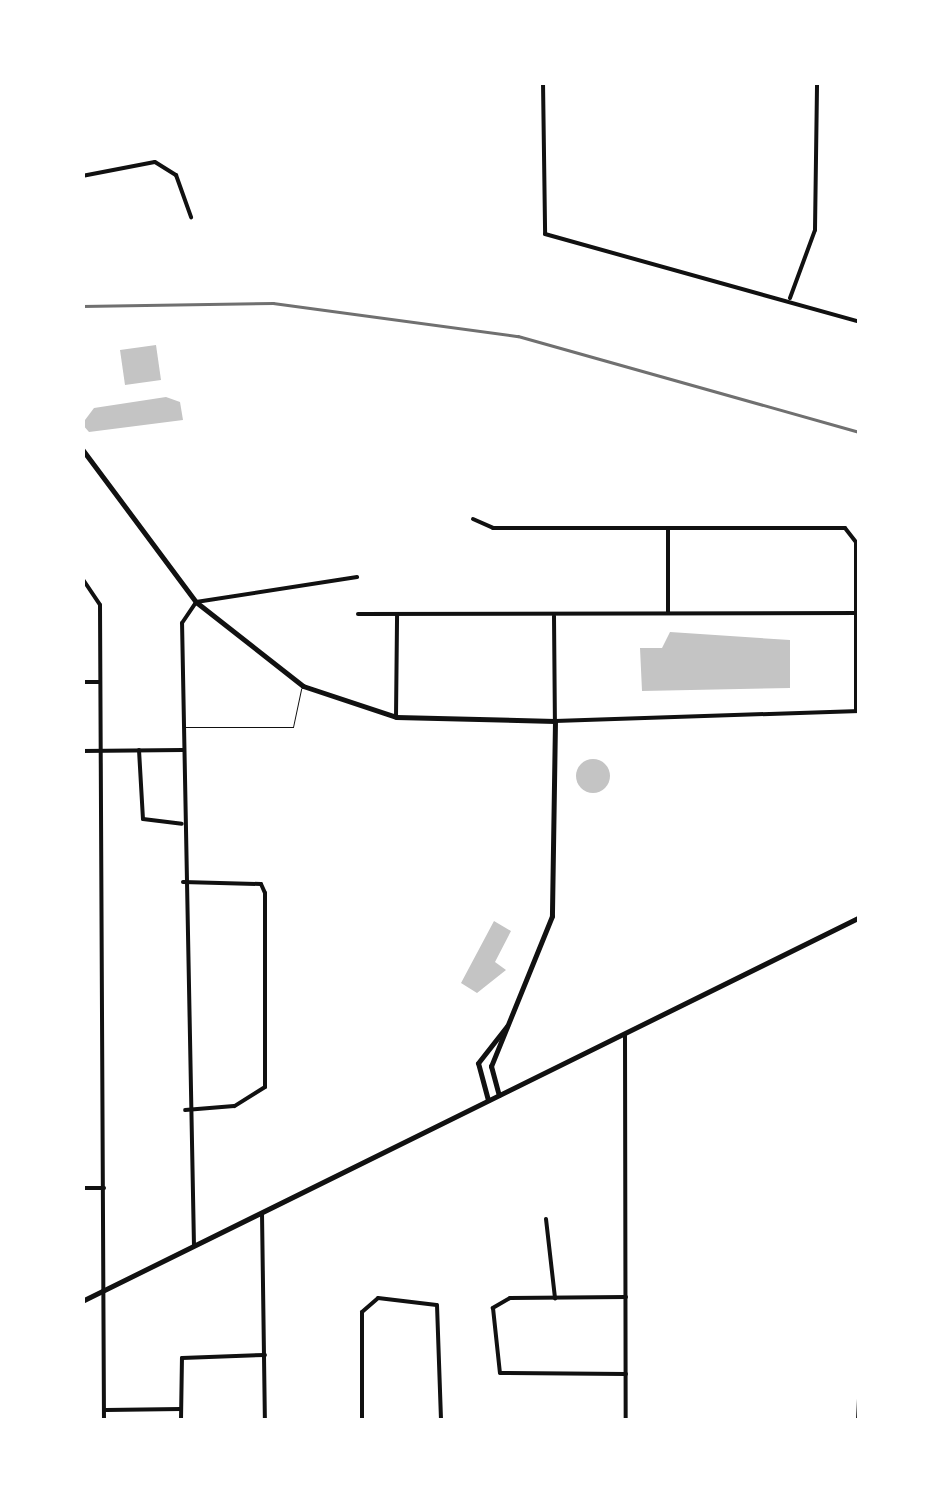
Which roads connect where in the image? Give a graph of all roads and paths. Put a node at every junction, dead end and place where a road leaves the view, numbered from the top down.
1 (543, 82) edge
2 (817, 82) edge
3 (82, 176) edge
4 (191, 217) dead end
5 (790, 299) junction
6 (860, 322) edge
7 (82, 448) edge
8 (473, 519) dead end
9 (668, 528) junction
10 (357, 577) dead end
11 (82, 578) edge
12 (196, 602) junction
13 (668, 613) junction
14 (858, 613) edge
15 (358, 614) dead end
16 (397, 614) junction
17 (554, 614) junction
18 (82, 682) edge
19 (99, 682) junction
20 (303, 686) junction
21 (858, 711) edge
22 (396, 716) junction
23 (555, 722) junction
24 (183, 727) junction
25 (100, 750) junction
26 (140, 750) junction
27 (182, 750) junction
28 (82, 751) edge
29 (183, 824) junction
30 (183, 882) junction
31 (860, 917) edge
32 (509, 1025) junction
33 (626, 1032) junction
34 (499, 1095) junction
35 (488, 1100) junction
36 (185, 1110) junction
37 (82, 1188) edge
38 (104, 1188) junction
39 (262, 1213) junction
40 (546, 1219) dead end
41 (194, 1246) junction
42 (104, 1291) junction
43 (555, 1298) junction
44 (626, 1298) junction
45 (82, 1301) edge
46 (265, 1354) junction
47 (626, 1374) junction
48 (860, 1378) edge
49 (181, 1409) junction
50 (104, 1410) junction
51 (104, 1420) edge
52 (181, 1420) edge
53 (265, 1420) edge
54 (362, 1420) edge
55 (441, 1420) edge
56 (626, 1420) edge
57 (858, 1420) edge

1 - 5 street
2 - 5 street
3 - 4 street
5 - 6 street
7 - 12 main road
8 - 9 street
9 - 13 street
9 - 14 street
10 - 12 street
11 - 19 street
12 - 20 main road
12 - 24 street
13 - 14 street
13 - 17 street
14 - 21 street
15 - 16 street
16 - 17 street
16 - 22 street
17 - 23 street
18 - 19 street
19 - 25 street
20 - 22 main road
20 - 24 lane
21 - 23 street
22 - 23 main road
23 - 32 main road
24 - 27 street
25 - 26 street
25 - 28 street
25 - 38 street
26 - 27 street
26 - 29 street
27 - 29 street
29 - 30 street
30 - 36 street
30 - 36 street
31 - 33 main road
32 - 34 main road
32 - 35 main road
33 - 34 main road
33 - 44 street
34 - 35 main road
35 - 39 main road
36 - 41 street
37 - 38 street
38 - 42 street
39 - 41 main road
39 - 46 street
40 - 43 street
41 - 42 main road
42 - 45 main road
42 - 50 street
43 - 44 street
43 - 47 street
44 - 47 street
46 - 49 street
46 - 53 street
47 - 56 street
48 - 57 street
49 - 50 street
49 - 52 street
50 - 51 street
54 - 55 street

